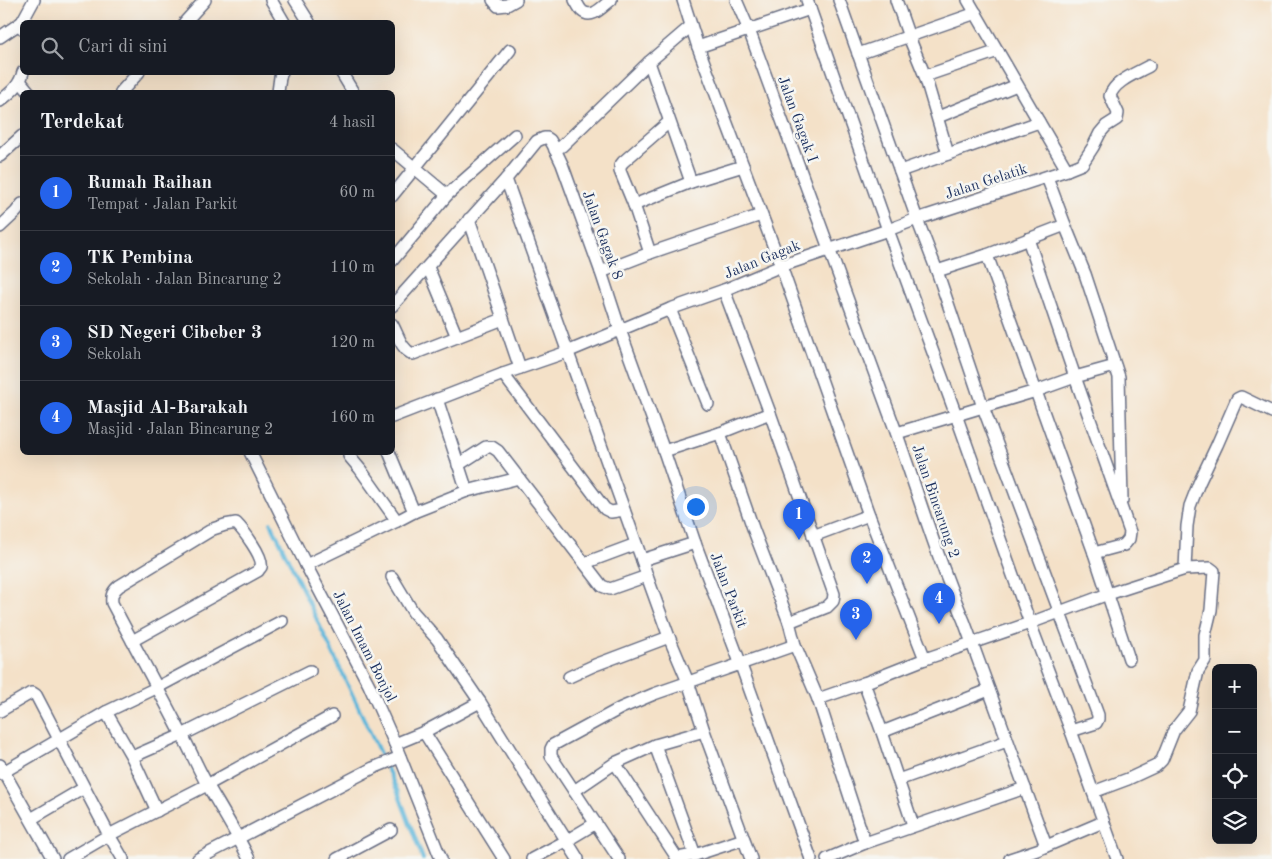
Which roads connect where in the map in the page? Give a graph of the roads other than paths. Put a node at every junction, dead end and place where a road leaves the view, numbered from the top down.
1 (34, 0) edge
2 (205, 0) edge
3 (271, 0) edge
4 (295, 0) edge
5 (493, 0) edge
6 (516, 0) edge
7 (575, 0) edge
8 (611, 0) edge
9 (683, 0) edge
10 (736, 0) edge
11 (839, 0) edge
12 (896, 0) edge
13 (968, 0) edge
14 (808, 4) edge
15 (976, 12) junction
16 (23, 20) edge
17 (187, 20) edge
18 (283, 20) edge
19 (308, 20) edge
20 (20, 23) edge
21 (691, 26) junction
22 (749, 30) junction
23 (0, 37) edge
24 (909, 37) junction
25 (698, 47) junction
26 (510, 50) dead end
27 (998, 51) junction
28 (858, 54) junction
29 (649, 62) junction
30 (1150, 66) dead end
31 (136, 75) edge
32 (281, 75) edge
33 (342, 75) edge
34 (925, 76) junction
35 (22, 77) edge
36 (1017, 85) junction
37 (28, 90) edge
38 (124, 90) edge
39 (278, 90) edge
40 (352, 90) edge
41 (0, 101) edge
42 (938, 116) junction
43 (669, 122) junction
44 (1040, 122) junction
45 (515, 135) dead end
46 (20, 138) edge
47 (555, 150) junction
48 (395, 151) edge
49 (948, 154) junction
50 (0, 156) edge
51 (743, 166) junction
52 (415, 168) junction
53 (1065, 170) junction
54 (900, 171) junction
55 (1047, 177) junction
56 (506, 179) junction
57 (691, 182) junction
58 (395, 192) edge
59 (447, 195) junction
60 (634, 205) junction
61 (20, 207) edge
62 (762, 215) junction
63 (917, 219) junction
64 (469, 220) junction
65 (1065, 225) junction
66 (0, 227) edge
67 (888, 230) junction
68 (1028, 239) junction
69 (830, 249) junction
70 (650, 253) junction
71 (987, 255) junction
72 (395, 256) edge
73 (781, 266) junction
74 (428, 267) junction
75 (601, 272) junction
76 (937, 272) junction
77 (724, 290) junction
78 (395, 303) edge
79 (670, 309) junction
80 (504, 319) junction
81 (395, 330) edge
82 (620, 330) junction
83 (457, 337) junction
84 (567, 352) junction
85 (1115, 366) junction
86 (520, 368) junction
87 (503, 374) junction
88 (1075, 377) junction
89 (1036, 391) junction
90 (437, 399) junction
91 (708, 404) dead end
92 (983, 407) junction
93 (1272, 412) edge
94 (770, 413) junction
95 (956, 415) junction
96 (395, 416) edge
97 (720, 433) junction
98 (896, 433) junction
99 (664, 451) junction
100 (251, 455) edge
101 (390, 455) edge
102 (349, 456) dead end
103 (458, 465) junction
104 (520, 478) junction
105 (467, 491) junction
106 (624, 510) junction
107 (1122, 511) junction
108 (414, 512) junction
109 (869, 515) junction
110 (397, 521) junction
111 (813, 536) junction
112 (695, 543) junction
113 (636, 544) junction
114 (1094, 553) junction
115 (642, 560) junction
116 (584, 563) junction
117 (306, 565) junction
118 (1185, 569) junction
119 (647, 576) junction
120 (392, 577) dead end
121 (1108, 594) junction
122 (1060, 612) junction
123 (282, 620) dead end
124 (789, 622) junction
125 (1030, 623) junction
126 (670, 637) junction
127 (132, 641) junction
128 (972, 642) junction
129 (795, 645) junction
130 (1129, 658) dead end
131 (925, 659) junction
132 (741, 664) junction
133 (310, 671) dead end
134 (570, 677) dead end
135 (688, 682) junction
136 (864, 683) junction
137 (156, 688) junction
138 (989, 690) junction
139 (818, 699) junction
140 (480, 702) junction
141 (0, 711) edge
142 (106, 712) junction
143 (332, 716) dead end
144 (704, 731) junction
145 (1071, 731) junction
146 (424, 732) junction
147 (882, 732) junction
148 (182, 735) junction
149 (60, 740) junction
150 (1007, 741) junction
151 (395, 744) junction
152 (654, 745) junction
153 (132, 757) junction
154 (400, 757) junction
155 (615, 763) junction
156 (1, 771) edge
157 (898, 780) junction
158 (207, 785) junction
159 (84, 788) junction
160 (1025, 788) junction
161 (574, 791) junction
162 (1093, 792) junction
163 (157, 811) junction
164 (31, 819) junction
165 (1103, 822) junction
166 (596, 823) junction
167 (913, 825) junction
168 (391, 830) dead end
169 (109, 835) junction
170 (238, 837) junction
171 (744, 839) junction
172 (566, 841) junction
173 (865, 843) junction
174 (1041, 852) edge
175 (695, 855) junction
176 (52, 859) edge
177 (68, 859) edge
178 (122, 859) edge
179 (198, 859) edge
180 (250, 859) edge
181 (337, 859) edge
182 (441, 859) edge
183 (504, 859) edge
184 (532, 859) edge
185 (578, 859) edge
186 (619, 859) edge
187 (751, 859) edge
188 (811, 859) edge
189 (827, 859) edge
190 (1010, 859) edge
191 (1117, 859) edge

1 - 16 street
2 - 17 street
3 - 18 street
4 - 19 street
5 - 6 street
7 - 8 street
9 - 21 street
10 - 22 street, Jalan Gagak I
11 - 28 street
12 - 24 street
13 - 15 street
14 - 22 street
14 - 67 street
15 - 24 street
15 - 27 street
20 - 23 street
21 - 25 street
21 - 29 street
22 - 25 street
22 - 69 street, Jalan Gagak I
24 - 28 street
24 - 34 street
25 - 51 street
26 - 52 street
27 - 34 street
27 - 36 street
28 - 54 street
29 - 43 street
29 - 47 street
30 - 53 street, Jalan Gelatik
31 - 38 street
32 - 39 street
33 - 40 street
34 - 42 street
35 - 37 street
35 - 41 street
36 - 42 street
36 - 44 street
42 - 49 street
43 - 57 street
43 - 60 street
44 - 49 street
44 - 53 street
45 - 59 street
46 - 50 street
47 - 56 street
47 - 75 street, Jalan Gagak 8
48 - 52 street
49 - 54 street
51 - 57 street
51 - 62 street
52 - 58 street
52 - 59 street
53 - 55 street, Jalan Gelatik
54 - 63 street
55 - 63 street, Jalan Gelatik
55 - 65 street
56 - 64 street
56 - 84 street
57 - 60 street
59 - 72 street
60 - 70 street
61 - 66 street
62 - 70 street
62 - 73 street
63 - 67 street, Jalan Gagak
63 - 76 street
64 - 74 street
64 - 80 street
65 - 68 street
65 - 85 street
67 - 69 street, Jalan Gagak
67 - 95 street
68 - 71 street
68 - 88 street
69 - 73 street, Jalan Gagak
69 - 98 street, Jalan Bincarung 2
70 - 75 street
71 - 76 street
71 - 89 street
73 - 77 street, Jalan Gagak
73 - 109 street
74 - 78 street
74 - 83 street
75 - 82 street, Jalan Gagak 8
76 - 92 street
77 - 79 street, Jalan Gagak
77 - 94 street
79 - 82 street, Jalan Gagak
79 - 91 street
80 - 83 street
80 - 86 street
81 - 83 street
82 - 84 street, Jalan Gagak
82 - 99 street, Jalan Parkit
84 - 86 street, Jalan Gagak
84 - 106 street
85 - 88 street
85 - 107 street
86 - 87 street, Jalan Gagak
87 - 90 street, Jalan Gagak
87 - 106 street
88 - 89 street
88 - 107 street
89 - 92 street
89 - 114 street
90 - 96 street, Jalan Gagak
90 - 103 street
92 - 95 street
92 - 122 street
93 - 118 street
94 - 97 street
94 - 111 street
95 - 98 street
95 - 125 street
97 - 99 street
97 - 124 street
98 - 128 street, Jalan Bincarung 2
99 - 112 street, Jalan Parkit
100 - 117 street, Jalan Imam Bonjol
101 - 108 street
102 - 110 street
103 - 104 street
103 - 105 street
104 - 105 street
104 - 116 street
105 - 108 street
106 - 113 street
107 - 114 street
108 - 110 street
109 - 111 street
109 - 131 street
110 - 117 street
111 - 124 street
112 - 115 street
112 - 132 street, Jalan Parkit
113 - 115 street
113 - 116 street
114 - 121 street
115 - 119 street
116 - 119 street
117 - 151 street, Jalan Imam Bonjol
118 - 121 street
118 - 162 street
119 - 126 street
120 - 140 street
121 - 122 street
121 - 130 street
122 - 125 street
122 - 145 street
123 - 137 street
124 - 129 street
125 - 128 street
125 - 145 street
126 - 134 street
126 - 135 street
127 - 127 street
127 - 137 street
128 - 131 street
128 - 138 street, Jalan Bincarung 2
129 - 132 street
129 - 139 street
131 - 136 street
132 - 135 street
132 - 188 street, Jalan Parkit
133 - 148 street
135 - 144 street
135 - 161 street
136 - 139 street
136 - 147 street
137 - 142 street
137 - 148 street
138 - 147 street
138 - 150 street, Jalan Bincarung 2
139 - 173 street
140 - 146 street
140 - 172 street
141 - 149 street
142 - 149 street
142 - 153 street
143 - 158 street
144 - 152 street
144 - 171 street
145 - 162 street
146 - 151 street
146 - 183 street
147 - 157 street
148 - 153 street
148 - 158 street
149 - 156 street
149 - 159 street
150 - 157 street
150 - 160 street, Jalan Bincarung 2
151 - 154 street, Jalan Imam Bonjol
152 - 155 street
152 - 175 street
153 - 163 street
154 - 170 street
154 - 182 street, Jalan Imam Bonjol
155 - 161 street
155 - 175 street
156 - 164 street
157 - 167 street
158 - 163 street
158 - 170 street
159 - 164 street
159 - 169 street
160 - 167 street
160 - 174 street, Jalan Bincarung 2
161 - 166 street
162 - 165 street
163 - 169 street
164 - 176 street
165 - 174 street
165 - 191 street
166 - 172 street
166 - 186 street
167 - 173 street
168 - 181 street
169 - 177 street
169 - 178 street
170 - 179 street
170 - 180 street
171 - 175 street
171 - 187 street
172 - 184 street
172 - 185 street
173 - 189 street
174 - 190 street

